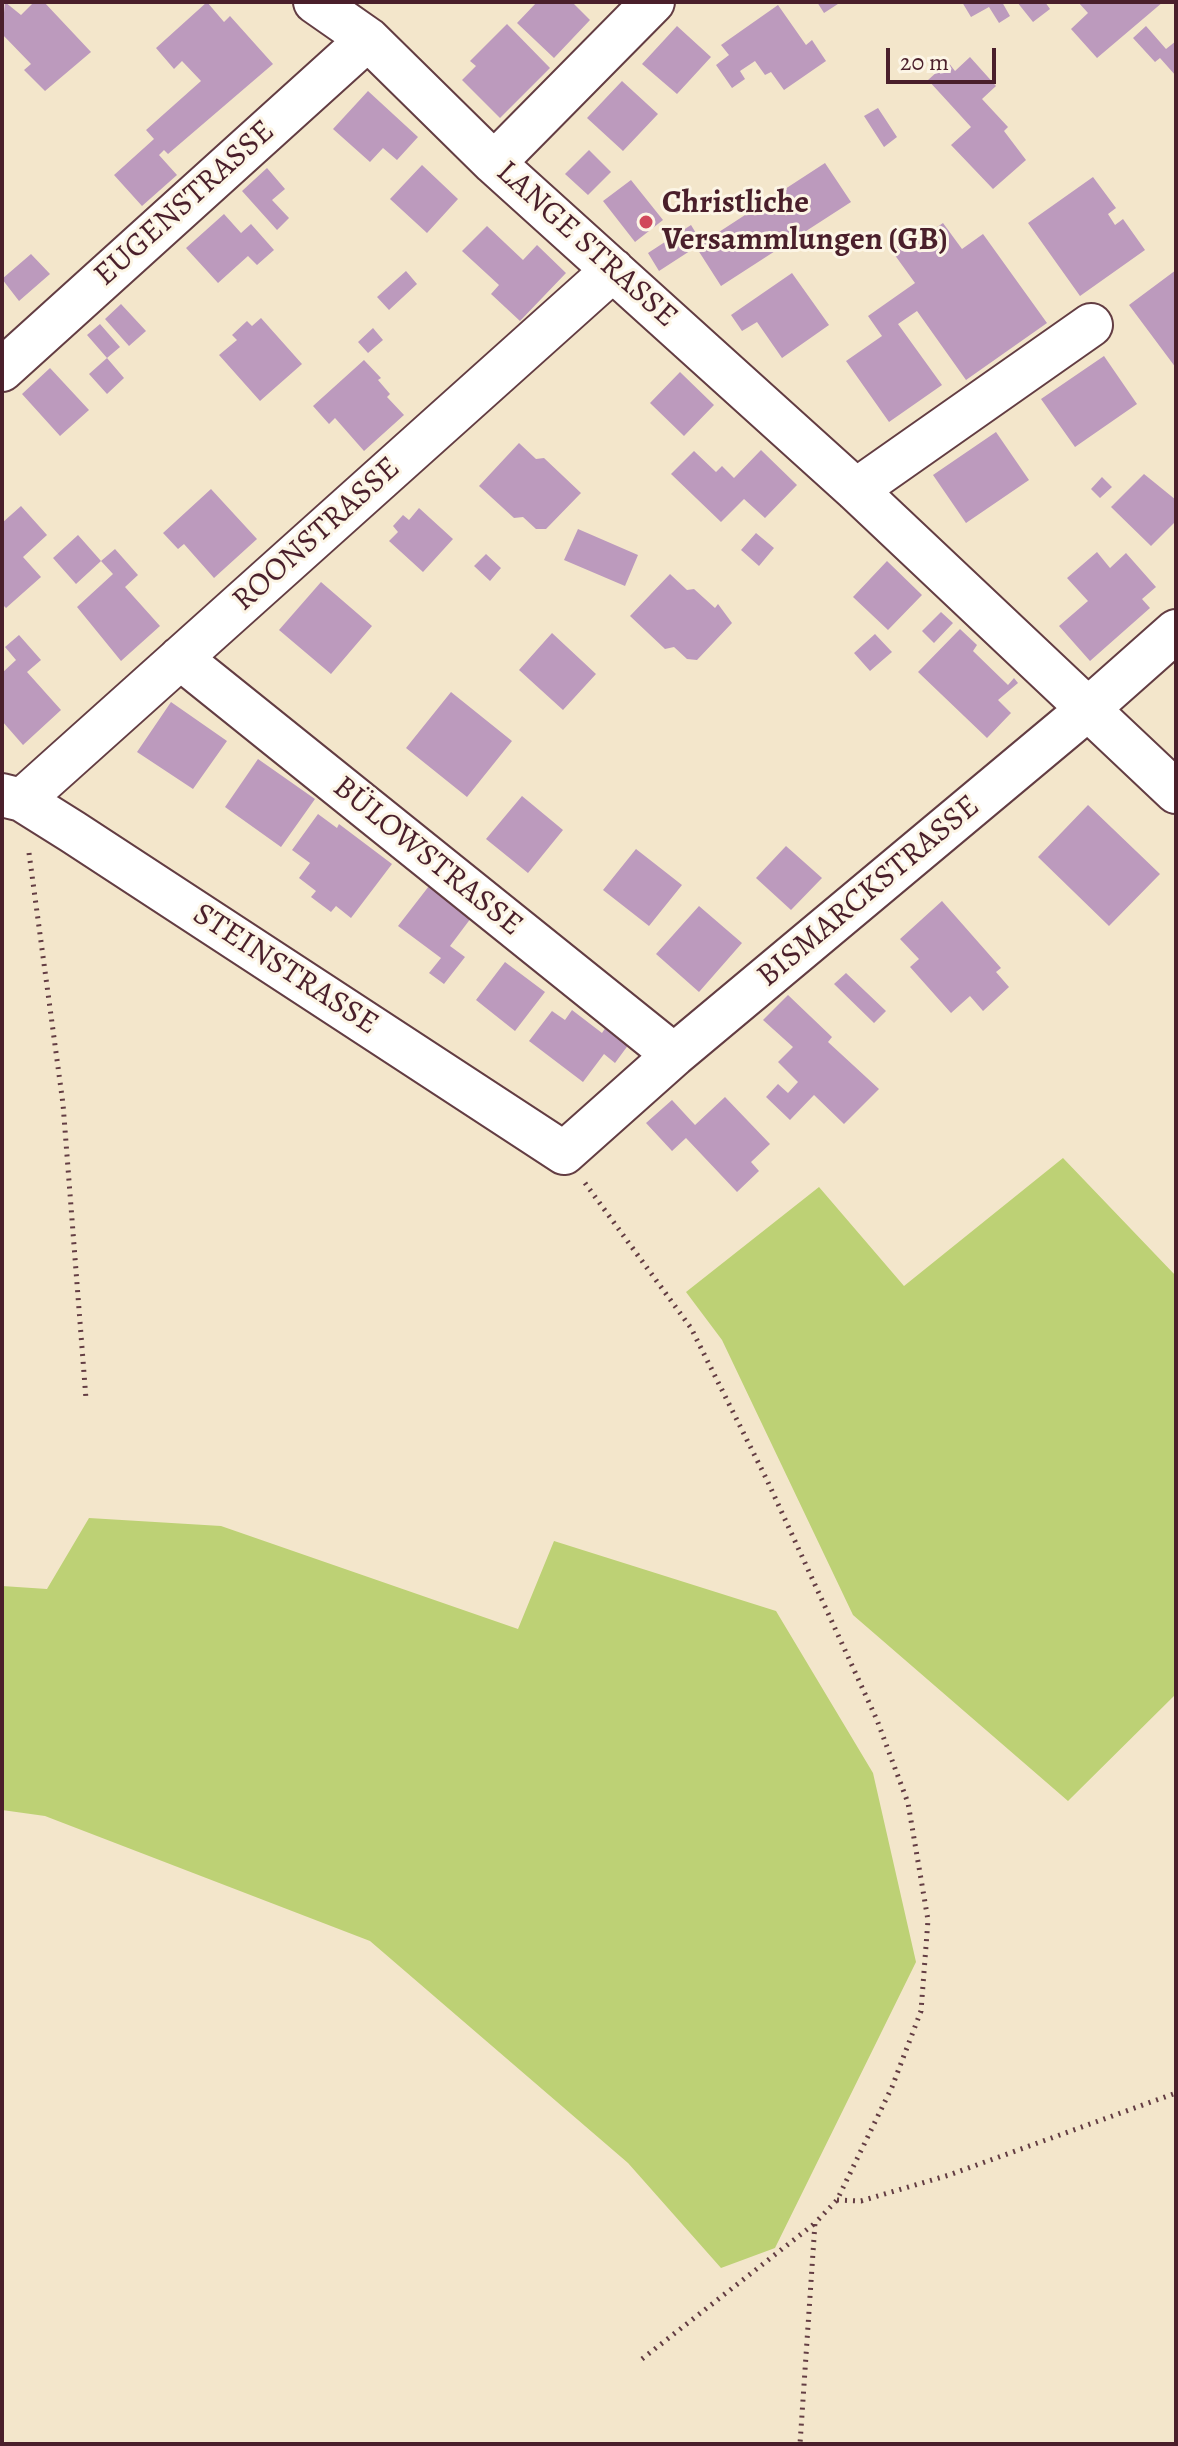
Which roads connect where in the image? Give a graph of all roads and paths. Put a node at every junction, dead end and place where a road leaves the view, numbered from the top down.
1 (315, 2) edge
2 (653, 2) edge
3 (368, 39) junction
4 (494, 163) junction
5 (613, 270) junction
6 (1091, 325) dead end
7 (2, 370) edge
8 (856, 490) junction
9 (1176, 631) edge
10 (180, 658) junction
11 (1088, 709) junction
12 (1176, 792) edge
13 (12, 798) edge
14 (674, 1055) junction
15 (564, 1153) junction
16 (86, 1399) dead end
17 (1176, 2093) edge
18 (837, 2200) junction
19 (815, 2223) junction
20 (642, 2359) dead end
21 (800, 2444) edge

1 - 3 street, LANGE STRASSE
2 - 4 street
3 - 4 street, LANGE STRASSE
3 - 7 street, EUGENSTRASSE
4 - 5 street, LANGE STRASSE
5 - 8 street, LANGE STRASSE
5 - 10 street, ROONSTRASSE
6 - 8 street
8 - 11 street, LANGE STRASSE
9 - 11 street, BISMARCKSTRASSE
10 - 13 street, ROONSTRASSE
10 - 14 street, BÜLOWSTRASSE
11 - 12 street, LANGE STRASSE
11 - 14 street, BISMARCKSTRASSE
13 - 15 street, STEINSTRASSE
13 - 16 path
14 - 15 street, BISMARCKSTRASSE
15 - 18 path
17 - 18 path
18 - 19 path
19 - 20 path
19 - 21 path

